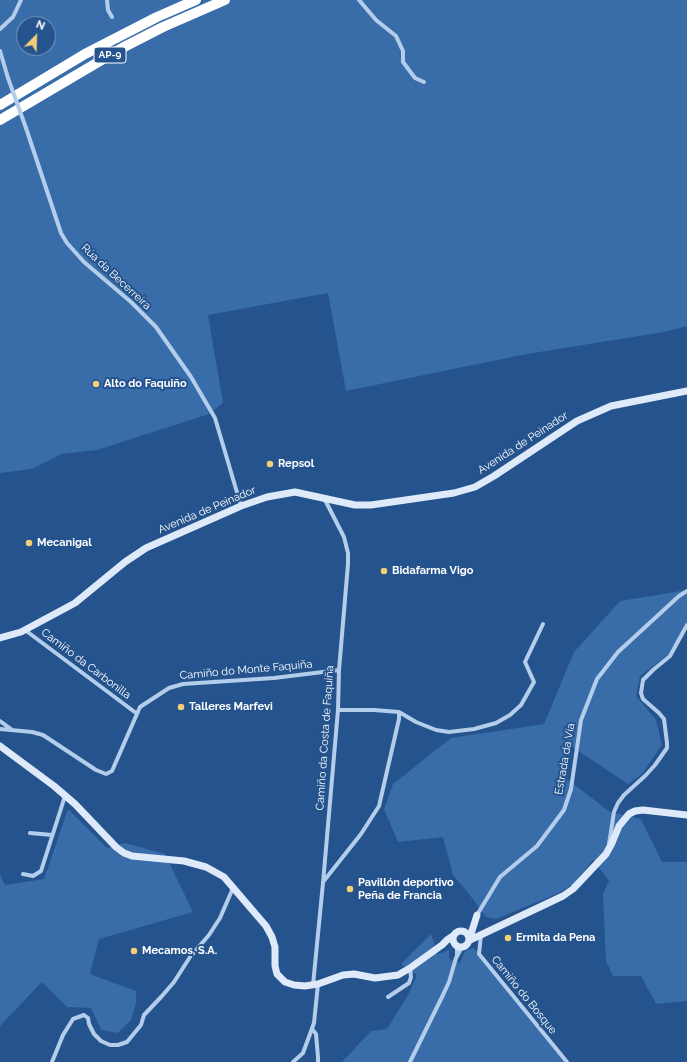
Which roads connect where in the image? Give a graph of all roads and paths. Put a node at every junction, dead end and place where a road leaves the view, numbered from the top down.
1 (21, 0) edge
2 (107, 0) edge
3 (196, 0) edge
4 (225, 0) edge
5 (359, 0) edge
6 (112, 17) dead end
7 (0, 29) edge
8 (0, 51) edge
9 (424, 82) dead end
10 (0, 105) edge
11 (0, 120) edge
12 (687, 392) edge
13 (323, 497) junction
14 (241, 506) junction
15 (687, 591) edge
16 (543, 624) dead end
17 (687, 625) edge
18 (25, 630) junction
19 (0, 638) edge
20 (339, 670) junction
21 (338, 710) junction
22 (399, 712) junction
23 (136, 713) junction
24 (0, 721) edge
25 (0, 728) edge
26 (12, 730) junction
27 (0, 746) edge
28 (65, 796) junction
29 (687, 815) edge
30 (30, 833) dead end
31 (52, 835) junction
32 (609, 849) junction
33 (23, 874) dead end
34 (323, 883) junction
35 (233, 888) junction
36 (477, 915) junction
37 (463, 930) junction
38 (481, 934) junction
39 (470, 939) junction
40 (456, 942) junction
41 (410, 968) junction
42 (315, 984) junction
43 (388, 997) dead end
44 (312, 1029) junction
45 (52, 1062) edge
46 (293, 1062) edge
47 (318, 1062) edge
48 (410, 1062) edge
49 (567, 1062) edge

1 - 7 street
2 - 6 street
3 - 10 highway, AP-9
4 - 11 highway, AP-9
5 - 9 street
8 - 14 street, Rúa da Becerreira, bridge
12 - 13 street, Avenida de Peinador
13 - 14 street, Avenida de Peinador
13 - 20 street, Camiño da Costa de Faquiña
14 - 18 street, Avenida de Peinador
15 - 36 street, Estrada da Vía
16 - 22 street
17 - 32 street
18 - 19 street, Avenida de Peinador
18 - 23 street, Camiño da Carbonilla
20 - 21 street, Camiño da Costa de Faquiña
20 - 23 street, Camiño do Monte Faquiña
21 - 22 street
21 - 34 street, Camiño da Costa de Faquiña
22 - 34 street
23 - 26 street, Camiño do Monte Faquiña
24 - 26 street
25 - 26 street, Camiño do Monte Faquiña
27 - 28 street
28 - 31 street
28 - 35 street
29 - 32 street
30 - 31 street
31 - 33 street
32 - 38 street
34 - 42 street, Camiño da Costa de Faquiña
35 - 42 street
35 - 45 street
36 - 37 street
36 - 39 street
37 - 39 street
37 - 40 street
38 - 39 street
38 - 49 street, Camiño do Bosque
39 - 40 street
40 - 41 street
40 - 48 street
41 - 42 street
41 - 43 street
42 - 44 street, Camiño da Costa de Faquiña
44 - 46 street
44 - 47 street

